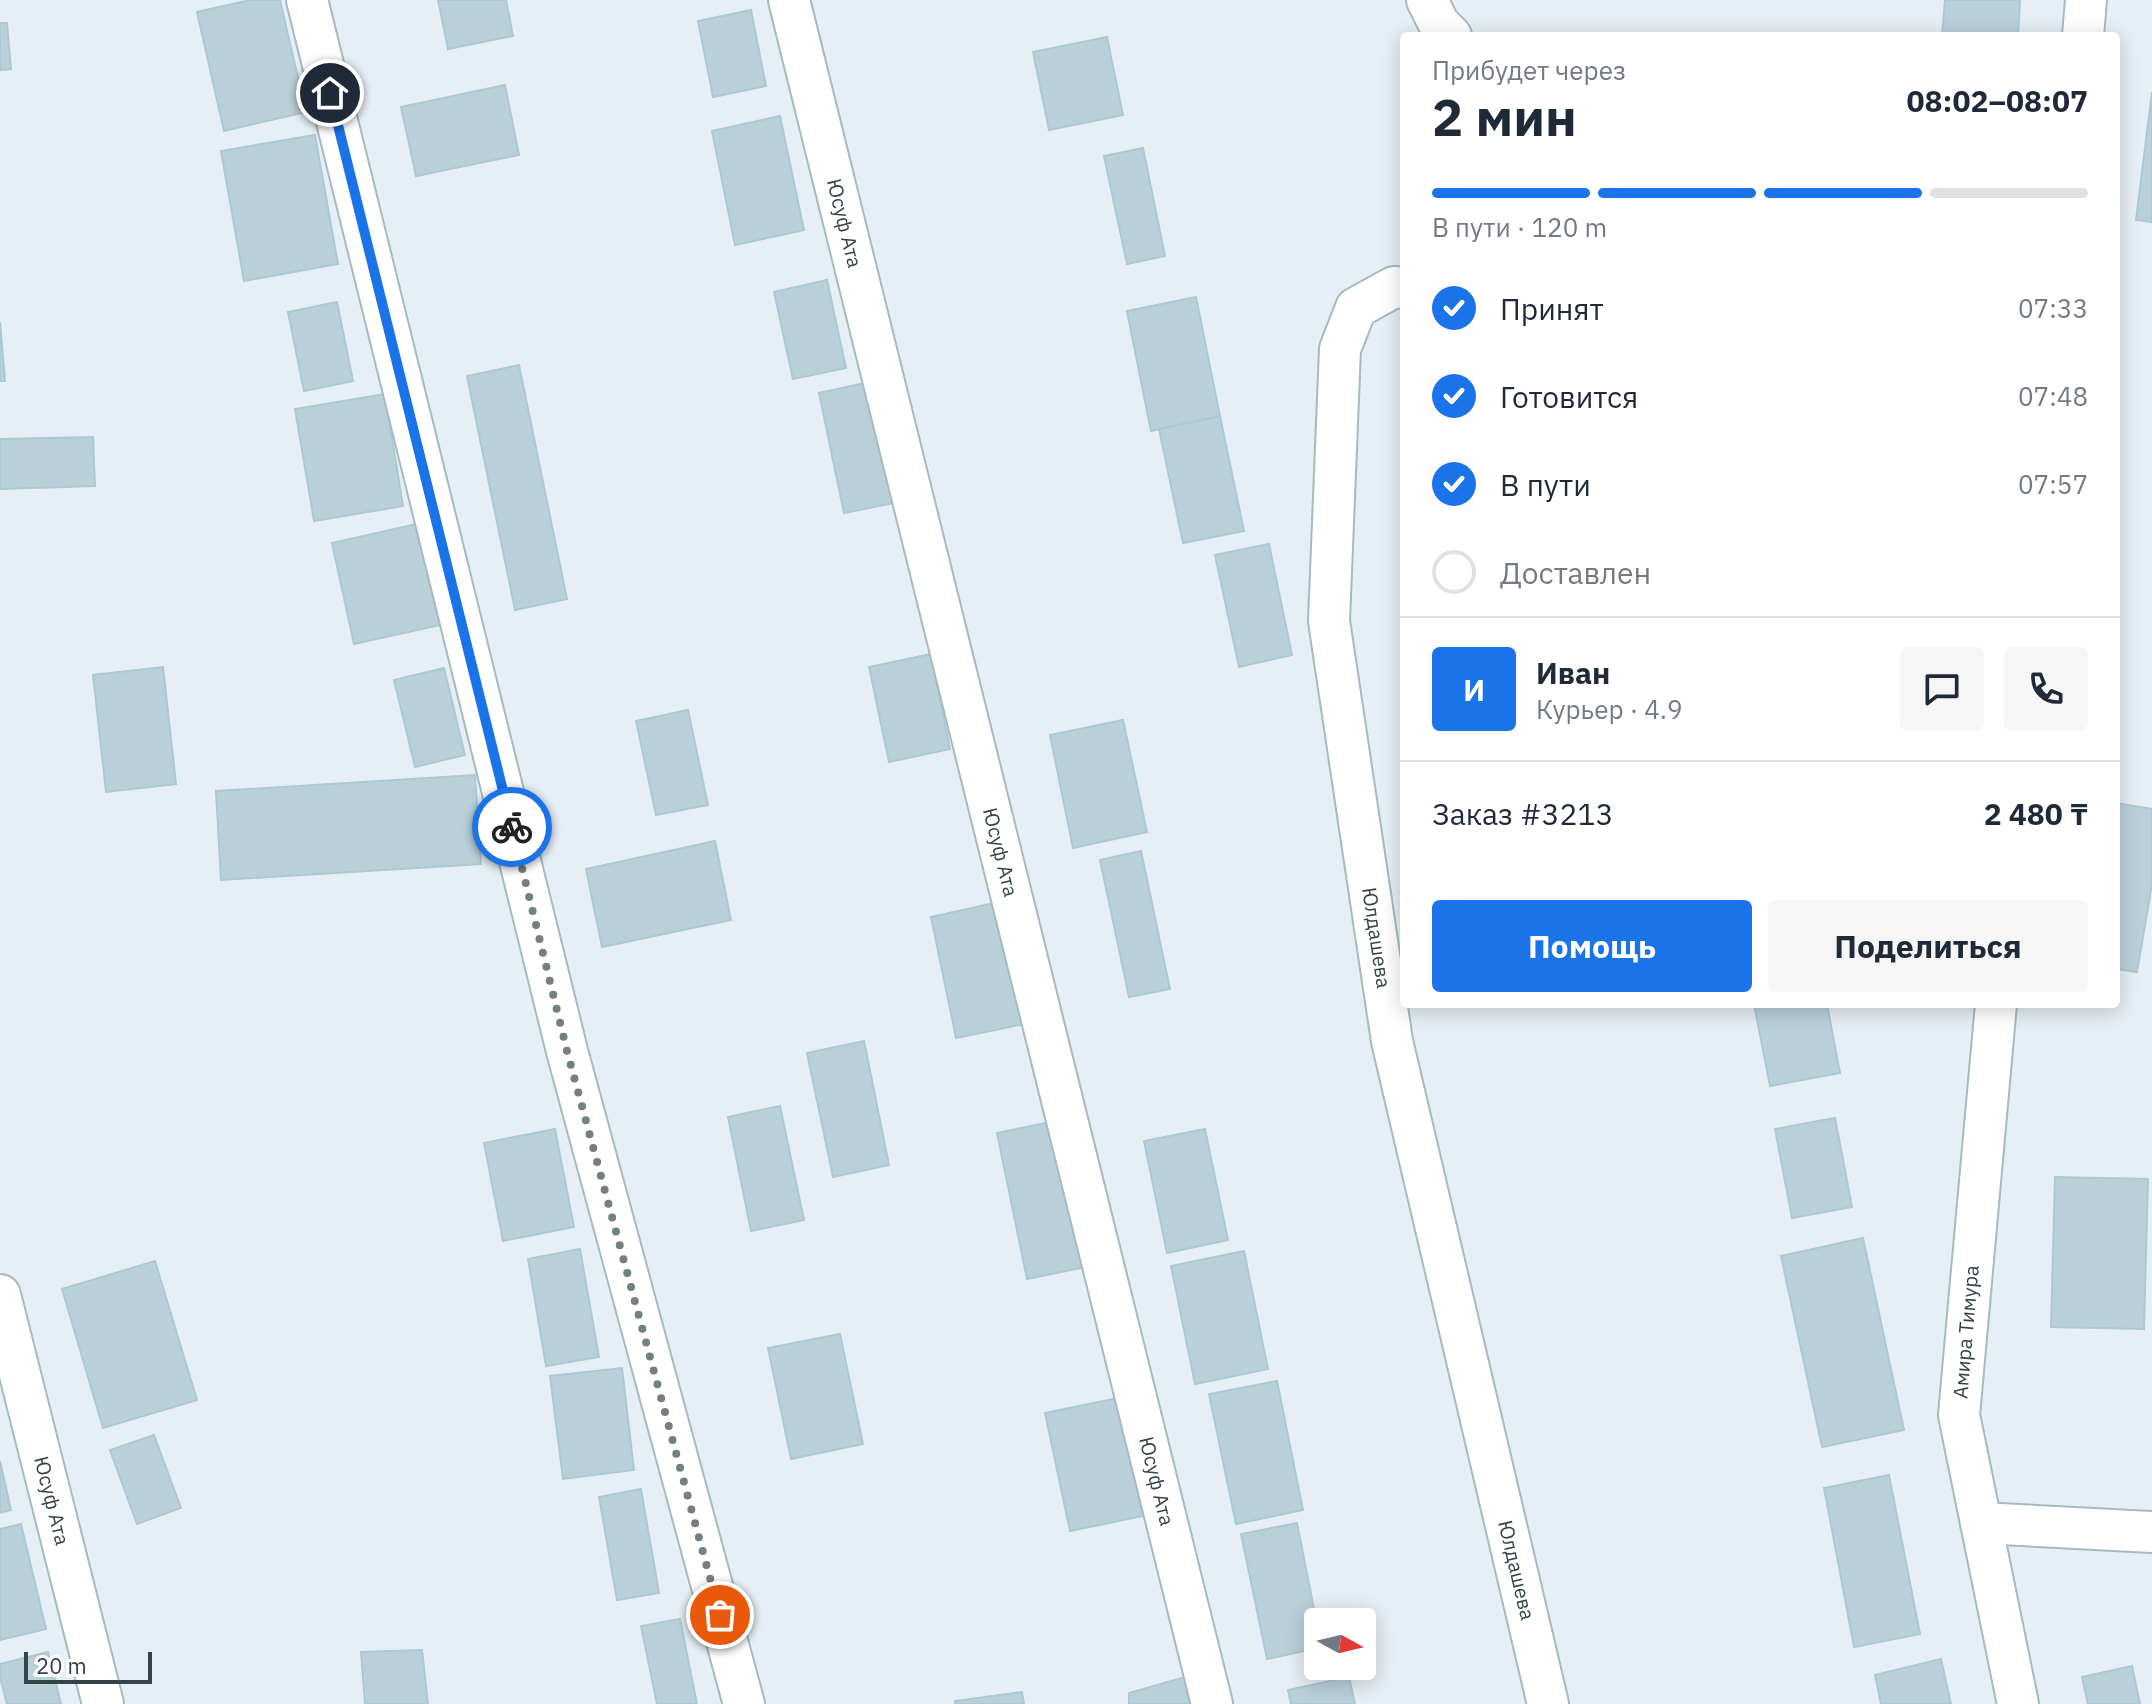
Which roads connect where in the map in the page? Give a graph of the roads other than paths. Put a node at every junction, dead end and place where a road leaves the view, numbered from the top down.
1 (307, 0) edge
2 (789, 0) edge
3 (1427, 0) edge
4 (2086, 0) edge
5 (1447, 32) edge
6 (2083, 32) edge
7 (1400, 288) edge
8 (1996, 1008) edge
9 (0, 1295) edge
10 (1981, 1523) junction
11 (2152, 1532) edge
12 (103, 1704) edge
13 (744, 1704) edge
14 (1212, 1704) edge
15 (1548, 1704) edge
16 (2018, 1704) edge

1 - 13 street
2 - 14 street, Юсуф Ата
3 - 5 street
4 - 6 street
7 - 15 street, Юлдашева
8 - 10 street, Амира Тимура
9 - 12 street, Юсуф Ата
10 - 11 street
10 - 16 street, Амира Тимура

